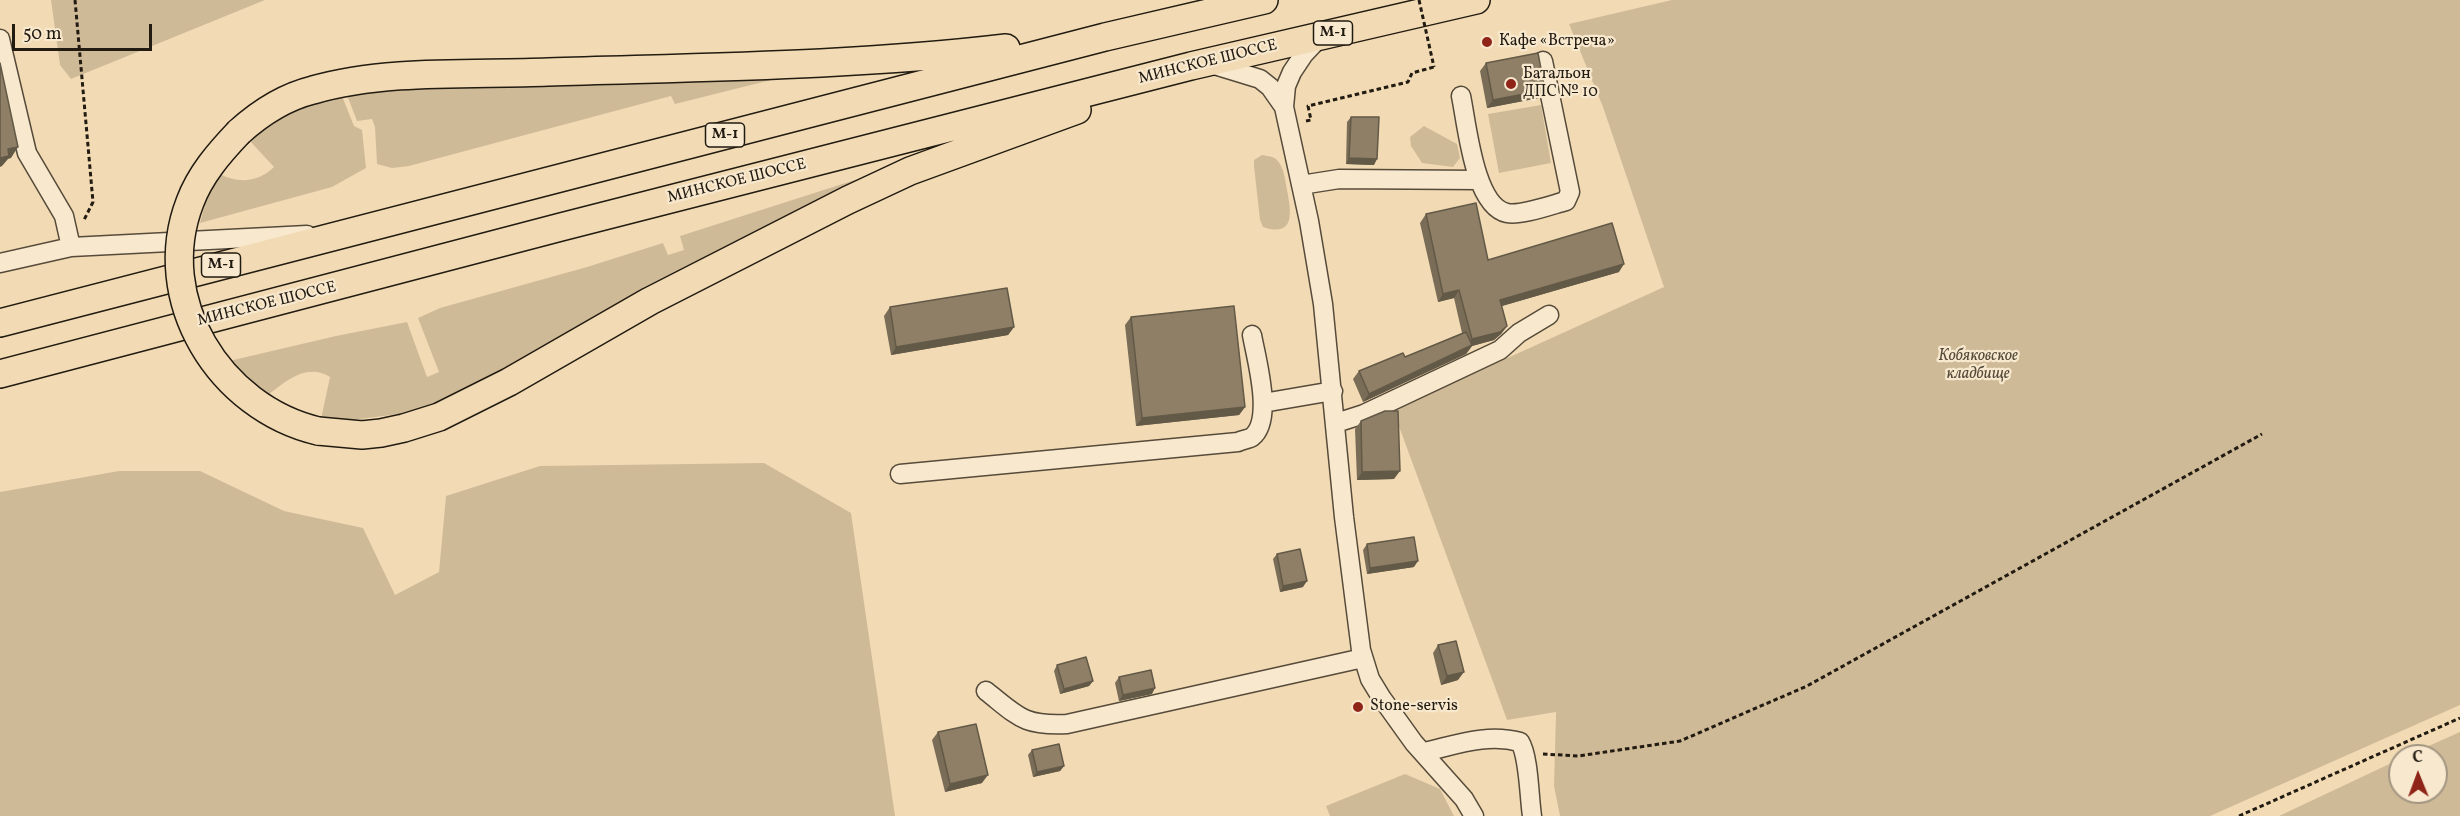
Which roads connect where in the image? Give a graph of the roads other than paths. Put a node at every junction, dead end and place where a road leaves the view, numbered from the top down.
1 (1264, 0) edge
2 (1476, 0) edge
3 (1322, 36) junction
4 (1105, 37) junction
5 (0, 39) edge
6 (1543, 61) dead end
7 (1198, 64) junction
8 (1461, 96) dead end
9 (1284, 107) junction
10 (1479, 180) junction
11 (1301, 185) junction
12 (345, 233) junction
13 (71, 247) junction
14 (0, 263) edge
15 (1549, 315) dead end
16 (0, 323) edge
17 (1252, 335) dead end
18 (0, 374) edge
19 (1333, 391) junction
20 (1263, 404) junction
21 (1336, 423) junction
22 (900, 474) dead end
23 (1363, 658) junction
24 (986, 691) dead end
25 (1424, 752) junction
26 (1474, 816) edge
27 (1532, 816) edge

1 - 4 highway, М-1
2 - 3 highway, МИНСКОЕ ШОССЕ / М-1
3 - 7 highway, МИНСКОЕ ШОССЕ / М-1
3 - 9 street
4 - 7 highway, bridge
4 - 12 highway, М-1
5 - 13 street
6 - 10 street
7 - 9 street
7 - 18 highway, МИНСКОЕ ШОССЕ / М-1
8 - 10 street
9 - 11 street
10 - 11 street
11 - 19 street
12 - 13 street
12 - 16 highway, М-1
13 - 14 street
15 - 21 street
17 - 20 street
19 - 20 street
19 - 21 street
20 - 22 street
21 - 23 street
23 - 24 street
23 - 25 street
25 - 26 street
25 - 27 street

